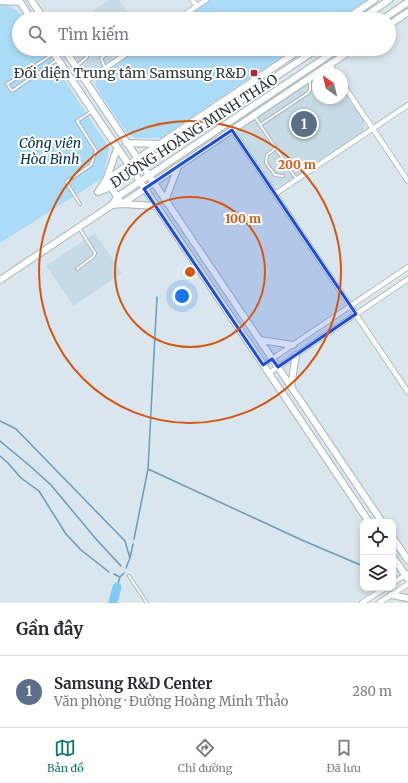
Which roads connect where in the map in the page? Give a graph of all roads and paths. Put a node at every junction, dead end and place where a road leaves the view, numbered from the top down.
1 (31, 0) edge
2 (192, 0) edge
3 (206, 0) edge
4 (374, 0) edge
5 (390, 0) edge
6 (0, 1) edge
7 (21, 1) edge
8 (408, 2) edge
9 (197, 6) junction
10 (27, 12) edge
11 (39, 12) edge
12 (188, 12) edge
13 (356, 12) edge
14 (372, 12) edge
15 (393, 12) edge
16 (408, 12) edge
17 (396, 20) edge
18 (45, 56) edge
19 (55, 56) edge
20 (69, 56) edge
21 (86, 56) edge
22 (104, 56) edge
23 (123, 56) edge
24 (291, 56) edge
25 (307, 56) edge
26 (328, 56) edge
27 (343, 56) edge
28 (58, 60) junction
29 (330, 65) junction
30 (76, 67) junction
31 (105, 68) junction
32 (332, 68) edge
33 (311, 78) junction
34 (86, 81) junction
35 (76, 87) junction
36 (348, 93) edge
37 (408, 105) edge
38 (92, 111) junction
39 (254, 116) junction
40 (260, 125) junction
41 (373, 129) junction
42 (232, 130) junction
43 (126, 143) junction
44 (161, 144) junction
45 (276, 148) junction
46 (117, 149) junction
47 (166, 151) junction
48 (138, 160) junction
49 (173, 160) junction
50 (128, 166) junction
51 (142, 167) junction
52 (178, 167) junction
53 (133, 173) junction
54 (149, 176) junction
55 (283, 176) dead end
56 (106, 180) junction
57 (297, 180) junction
58 (408, 180) edge
59 (140, 182) junction
60 (153, 183) junction
61 (111, 187) junction
62 (144, 189) junction
63 (275, 194) junction
64 (118, 197) junction
65 (165, 201) junction
66 (80, 204) dead end
67 (112, 204) junction
68 (122, 204) junction
69 (156, 206) junction
70 (78, 227) junction
71 (408, 267) edge
72 (77, 269) dead end
73 (408, 279) edge
74 (0, 280) edge
75 (350, 306) junction
76 (356, 314) junction
77 (260, 340) junction
78 (293, 345) junction
79 (296, 355) junction
80 (272, 359) junction
81 (263, 365) junction
82 (278, 367) junction
83 (269, 373) junction
84 (291, 386) junction
85 (408, 392) edge
86 (367, 519) edge
87 (380, 519) edge
88 (396, 542) edge
89 (400, 548) junction
90 (408, 550) edge
91 (408, 560) edge
92 (396, 561) edge
93 (129, 576) dead end
94 (407, 576) edge
95 (396, 582) edge
96 (408, 584) edge
97 (380, 591) edge
98 (392, 595) junction
99 (408, 598) edge
100 (147, 603) edge
101 (362, 603) edge
102 (379, 603) edge

1 - 11 main road
2 - 9 street
3 - 9 street
4 - 13 main road
5 - 14 main road
6 - 7 main road
7 - 10 main road
8 - 15 main road
9 - 12 street
16 - 17 main road
18 - 28 lane
19 - 28 main road
20 - 30 main road
21 - 30 lane
22 - 31 lane
23 - 31 street
24 - 44 main road, ĐƯỜNG HOÀNG MINH THẢO
25 - 47 main road, ĐƯỜNG HOÀNG MINH THẢO
26 - 49 main road, ĐƯỜNG HOÀNG MINH THẢO
27 - 29 main road, ĐƯỜNG HOÀNG MINH THẢO
28 - 35 main road
29 - 32 street
29 - 33 main road, ĐƯỜNG HOÀNG MINH THẢO
30 - 34 main road
31 - 34 street
33 - 39 main road, ĐƯỜNG HOÀNG MINH THẢO
33 - 40 lane
34 - 35 main road
34 - 43 main road
35 - 38 main road
36 - 41 street
37 - 41 street
38 - 46 main road
38 - 66 lane
39 - 40 lane
39 - 42 main road, ĐƯỜNG HOÀNG MINH THẢO
40 - 45 lane
41 - 57 street
41 - 58 street
42 - 52 main road, ĐƯỜNG HOÀNG MINH THẢO
42 - 63 street
43 - 44 main road
43 - 48 main road
44 - 47 main road
44 - 48 main road, ĐƯỜNG HOÀNG MINH THẢO
45 - 55 lane
45 - 57 lane
46 - 50 main road
46 - 56 main road
47 - 51 main road, ĐƯỜNG HOÀNG MINH THẢO
48 - 50 main road, ĐƯỜNG HOÀNG MINH THẢO
48 - 51 main road
49 - 52 main road
49 - 54 main road, ĐƯỜNG HOÀNG MINH THẢO
50 - 53 main road
50 - 56 main road, ĐƯỜNG HOÀNG MINH THẢO
51 - 53 main road, ĐƯỜNG HOÀNG MINH THẢO
51 - 54 main road
52 - 60 main road, ĐƯỜNG HOÀNG MINH THẢO
52 - 65 main road
53 - 59 main road
53 - 61 main road, ĐƯỜNG HOÀNG MINH THẢO
54 - 59 main road, ĐƯỜNG HOÀNG MINH THẢO
54 - 60 main road
56 - 61 main road
56 - 61 main road, ĐƯỜNG HOÀNG MINH THẢO
57 - 63 street
59 - 62 main road
59 - 64 main road, ĐƯỜNG HOÀNG MINH THẢO
60 - 62 main road, ĐƯỜNG HOÀNG MINH THẢO
60 - 65 main road
61 - 64 main road
62 - 68 main road, ĐƯỜNG HOÀNG MINH THẢO
62 - 69 main road
63 - 75 street
64 - 67 main road, ĐƯỜNG HOÀNG MINH THẢO
64 - 68 main road
65 - 77 main road
67 - 68 main road, ĐƯỜNG HOÀNG MINH THẢO
67 - 70 main road, ĐƯỜNG HOÀNG MINH THẢO
68 - 69 main road
69 - 81 main road
70 - 72 lane
70 - 74 main road, ĐƯỜNG HOÀNG MINH THẢO
71 - 75 street
73 - 76 street
75 - 76 street
75 - 78 street
76 - 79 street
76 - 85 street
77 - 78 main road
77 - 80 main road
78 - 80 street
79 - 82 street
79 - 84 main road
80 - 81 street
80 - 82 main road
81 - 83 main road
82 - 83 street
82 - 84 main road
83 - 86 main road
84 - 87 main road
88 - 89 main road
89 - 90 main road
89 - 91 main road
92 - 94 main road
93 - 100 lane
94 - 95 street
96 - 98 street
97 - 101 street
98 - 99 main road
98 - 102 street

